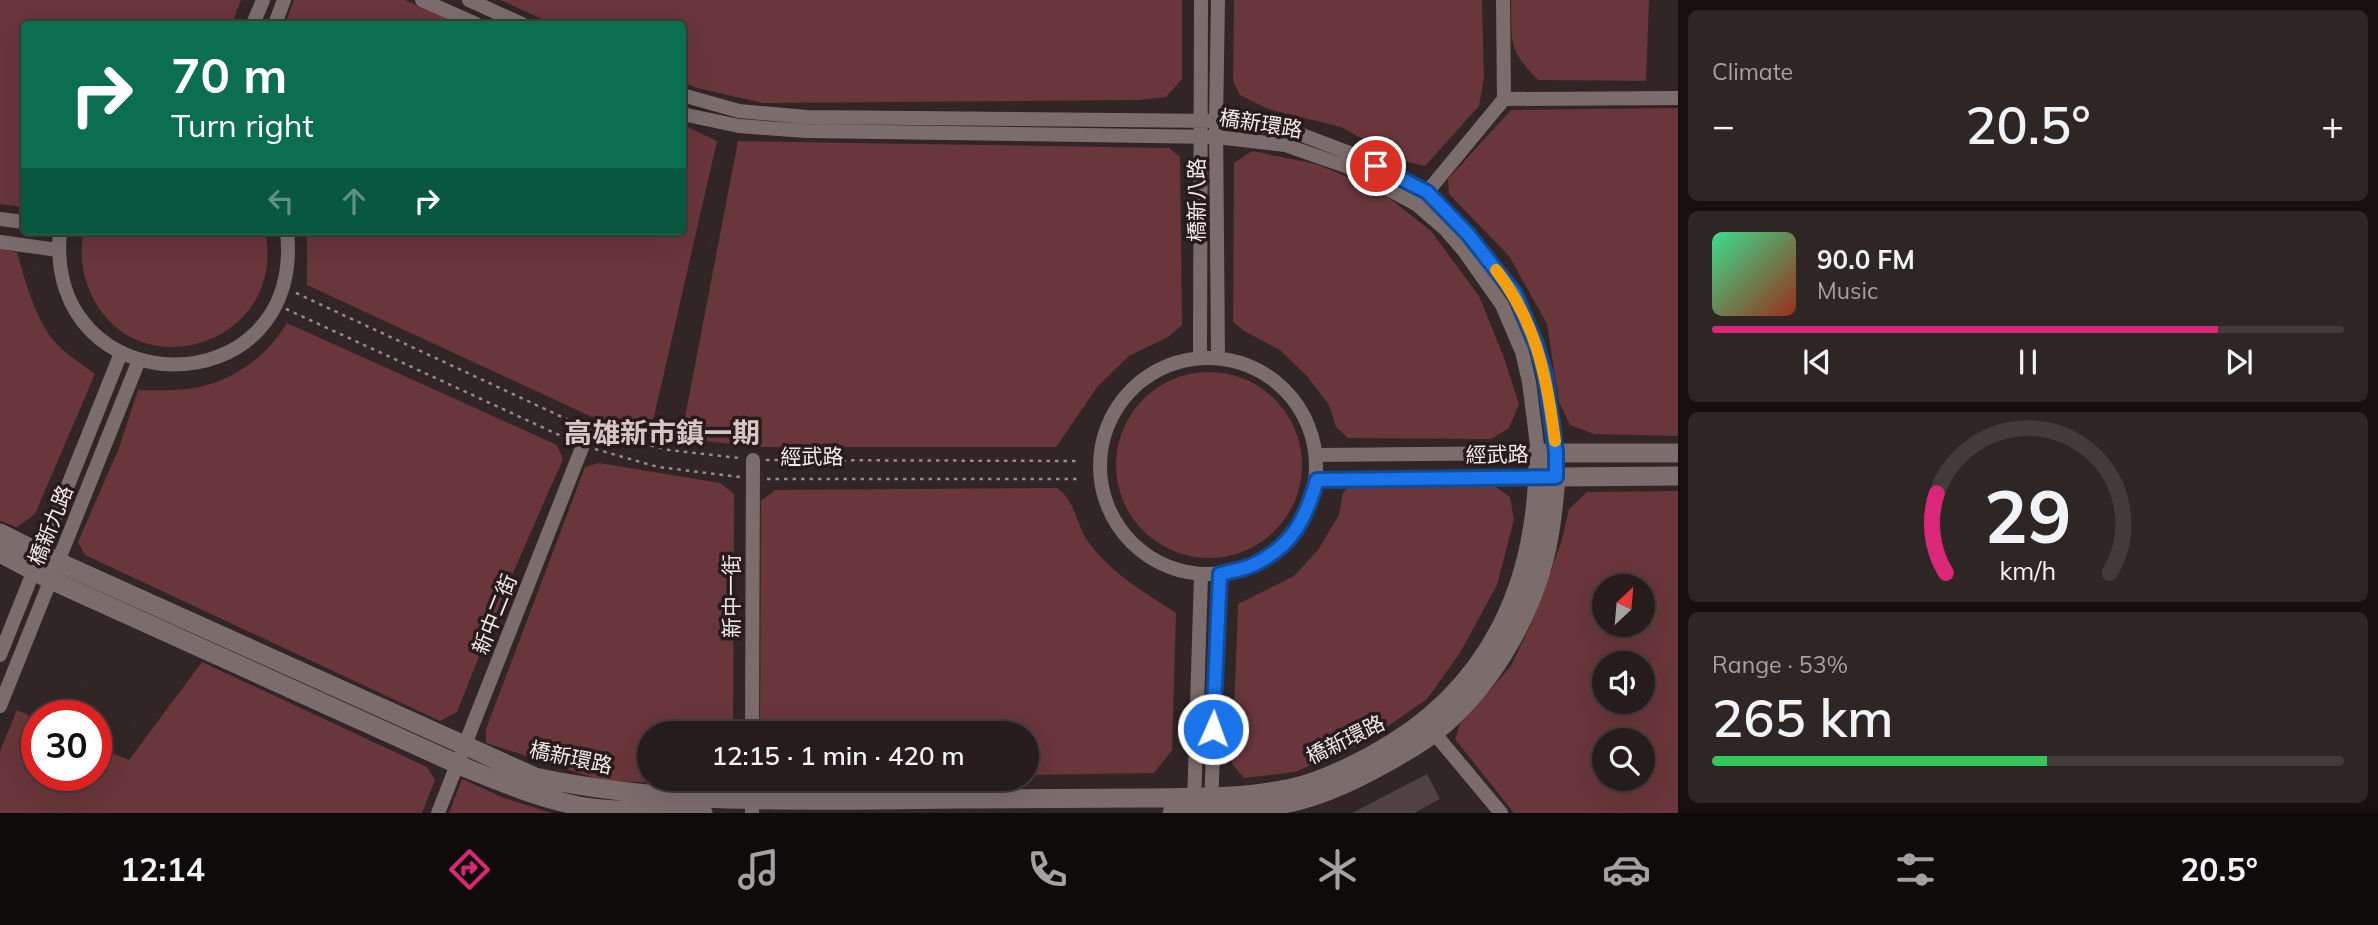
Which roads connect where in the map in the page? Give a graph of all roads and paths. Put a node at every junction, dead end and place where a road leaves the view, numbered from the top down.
1 (263, 0) edge
2 (284, 0) edge
3 (422, 0) edge
4 (469, 0) edge
5 (1201, 0) edge
6 (1218, 0) edge
7 (1503, 0) edge
8 (254, 21) edge
9 (276, 21) edge
10 (469, 21) edge
11 (515, 21) edge
12 (686, 96) edge
13 (1678, 98) edge
14 (1504, 99) junction
15 (686, 115) edge
16 (1201, 121) junction
17 (1216, 121) junction
18 (1201, 137) junction
19 (1216, 137) junction
20 (1427, 192) junction
21 (1416, 204) junction
22 (0, 219) edge
23 (21, 222) edge
24 (60, 235) edge
25 (288, 235) edge
26 (0, 242) edge
27 (58, 250) junction
28 (294, 293) dead end
29 (286, 309) dead end
30 (121, 353) junction
31 (1200, 357) junction
32 (1218, 357) junction
33 (139, 360) junction
34 (589, 430) junction
35 (583, 446) junction
36 (1547, 453) junction
37 (1678, 453) edge
38 (1317, 455) junction
39 (753, 460) junction
40 (1078, 461) dead end
41 (1547, 476) junction
42 (1678, 477) edge
43 (753, 479) junction
44 (1078, 479) dead end
45 (1317, 480) junction
46 (0, 533) edge
47 (0, 553) edge
48 (46, 567) junction
49 (1220, 574) junction
50 (1201, 575) junction
51 (0, 655) edge
52 (0, 706) edge
53 (752, 721) edge
54 (1429, 727) junction
55 (461, 755) junction
56 (752, 807) edge
57 (1202, 807) edge
58 (438, 813) edge
59 (703, 813) edge
60 (1172, 813) edge
61 (1501, 813) edge

1 - 8 street
2 - 9 street
3 - 10 street
4 - 11 street
5 - 16 street, 橋新八路
6 - 17 street, 橋新八路
7 - 14 street
12 - 16 street, 橋新環路
13 - 14 street
14 - 20 street
15 - 18 street, 橋新環路
16 - 17 street, 橋新環路
16 - 18 street, 橋新八路
17 - 19 street, 橋新八路
17 - 20 street, 橋新環路
18 - 19 street, 橋新環路
18 - 31 street, 橋新八路
19 - 21 street, 橋新環路
19 - 32 street, 橋新八路
20 - 21 street
20 - 36 street, 橋新環路
21 - 36 street, 橋新環路
22 - 23 street
24 - 27 street
25 - 33 street
26 - 27 street
27 - 30 street
28 - 34 path, 經武路
29 - 35 path, 經武路
30 - 33 street
30 - 48 street, 橋新九路
31 - 32 street
31 - 50 street
32 - 38 street
33 - 48 street, 橋新九路
34 - 35 street, 新中二街
34 - 39 path, 經武路
35 - 43 path, 經武路
35 - 55 street, 新中二街
36 - 37 street, 經武路
36 - 38 street, 經武路
36 - 41 street, 橋新環路
38 - 45 street
39 - 40 path, 經武路
39 - 43 street, 新中一街
41 - 42 street, 經武路
41 - 45 street, 經武路
41 - 54 street, 橋新環路
43 - 44 path, 經武路
43 - 53 street, 新中一街
45 - 49 street
46 - 48 street, 橋新環路
47 - 48 street, 橋新環路
48 - 51 street, 橋新九路
48 - 52 street, 橋新九路
48 - 55 street, 橋新環路
49 - 50 street
49 - 57 street
50 - 57 street
54 - 57 street, 橋新環路
54 - 61 street
55 - 56 street, 橋新環路
55 - 58 street, 新中二街
55 - 59 street, 橋新環路
56 - 57 street, 橋新環路
57 - 60 street, 橋新環路

